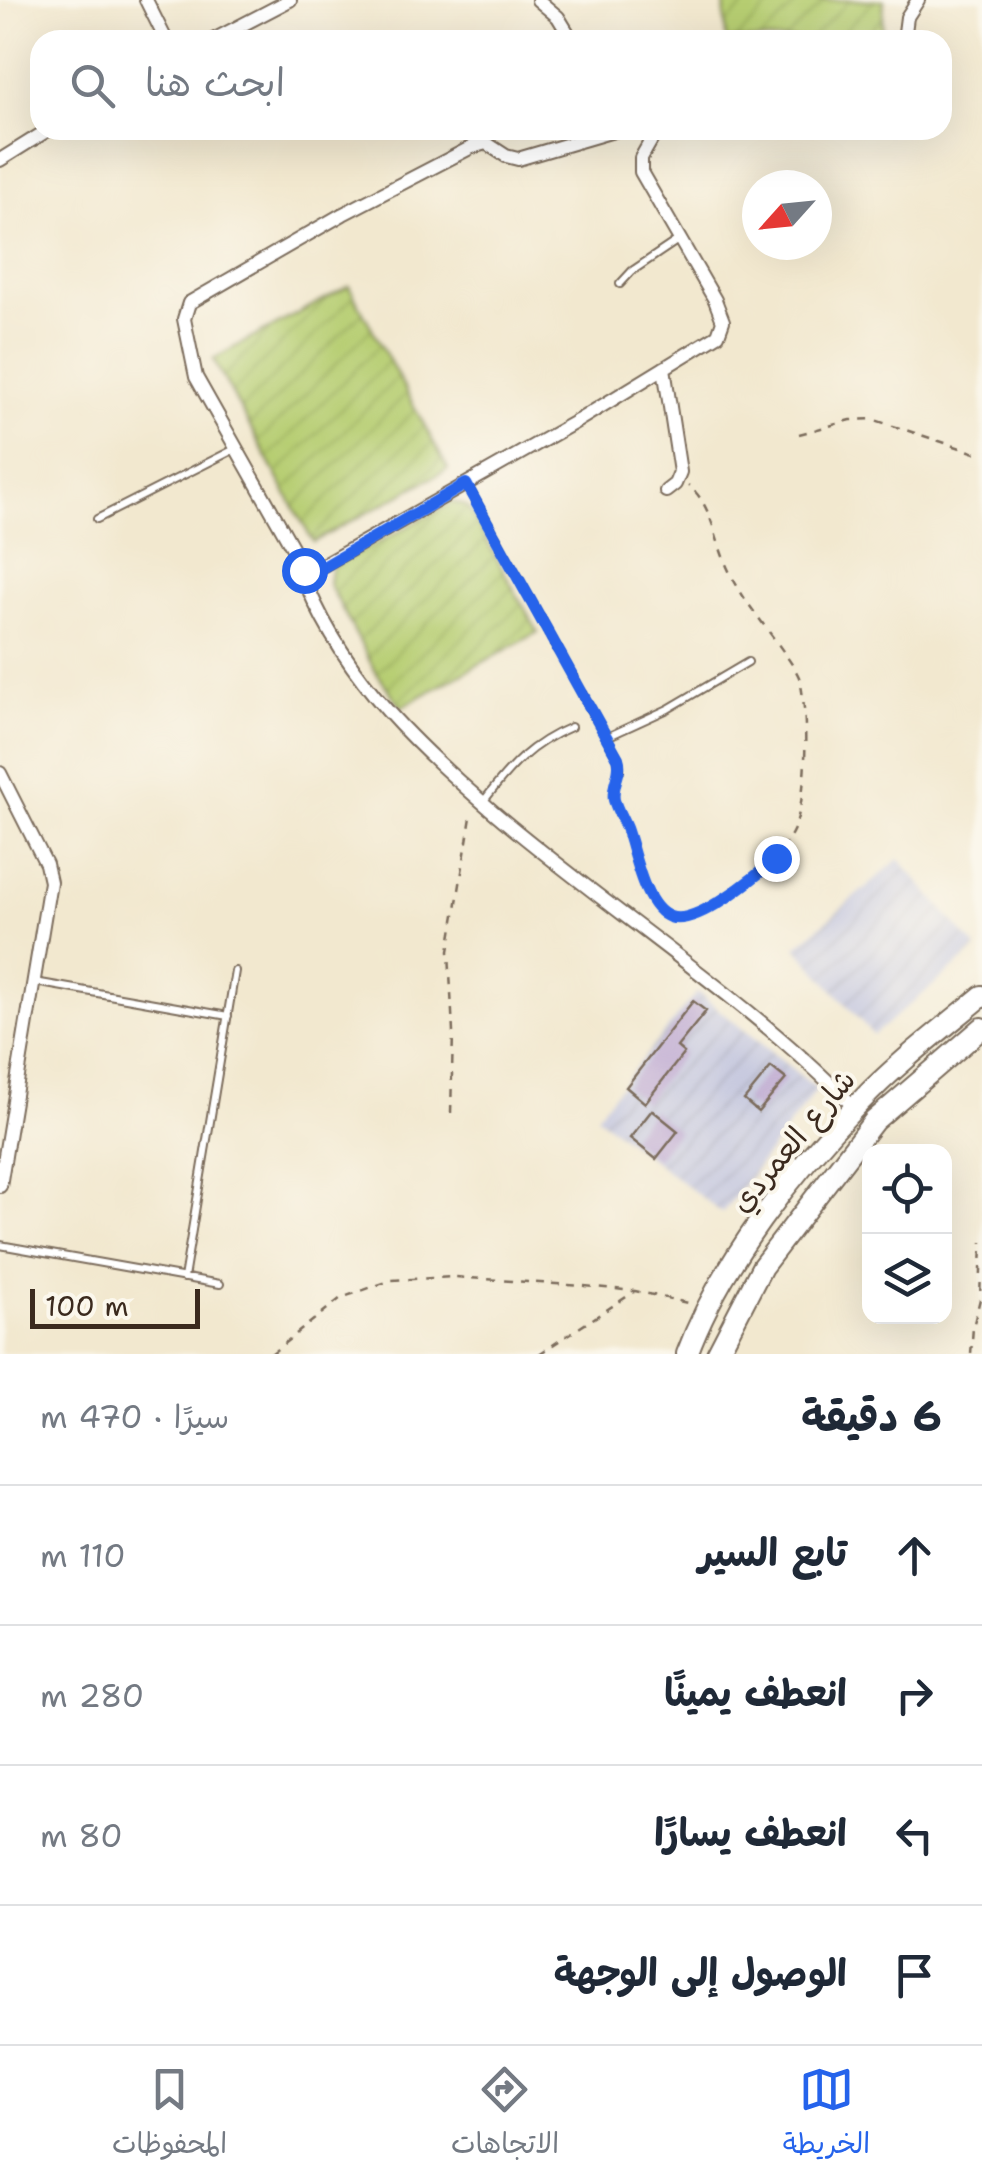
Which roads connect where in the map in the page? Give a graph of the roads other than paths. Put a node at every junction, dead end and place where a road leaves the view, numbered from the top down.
1 (146, 0) edge
2 (290, 0) edge
3 (538, 0) edge
4 (918, 0) edge
5 (161, 30) edge
6 (232, 30) edge
7 (566, 30) edge
8 (905, 30) edge
9 (32, 140) edge
10 (581, 140) edge
11 (651, 140) edge
12 (0, 160) edge
13 (680, 239) junction
14 (620, 284) dead end
15 (664, 368) junction
16 (234, 450) junction
17 (466, 484) junction
18 (666, 492) dead end
19 (97, 520) dead end
20 (308, 576) junction
21 (748, 662) dead end
22 (571, 727) dead end
23 (607, 737) junction
24 (620, 770) road end
25 (0, 773) edge
26 (483, 802) junction
27 (235, 971) dead end
28 (35, 982) junction
29 (982, 996) edge
30 (228, 1016) junction
31 (982, 1028) edge
32 (855, 1108) junction
33 (0, 1186) edge
34 (0, 1245) edge
35 (184, 1278) junction
36 (220, 1284) dead end
37 (685, 1354) edge
38 (718, 1354) edge

1 - 5 street
2 - 6 street
3 - 7 street
4 - 8 street
9 - 12 street
10 - 16 street
11 - 13 street
13 - 14 lane
13 - 15 street
15 - 17 street
15 - 18 street
16 - 19 lane
16 - 20 street
17 - 20 street
17 - 23 lane
20 - 26 street
21 - 23 lane
22 - 26 lane
23 - 24 lane
25 - 28 street
26 - 32 street
27 - 30 lane
28 - 30 lane
28 - 33 street
29 - 32 main road, شارع العمردي
30 - 35 lane
31 - 38 main road, شارع العمردي
32 - 37 main road, شارع العمردي
34 - 35 lane
35 - 36 lane

